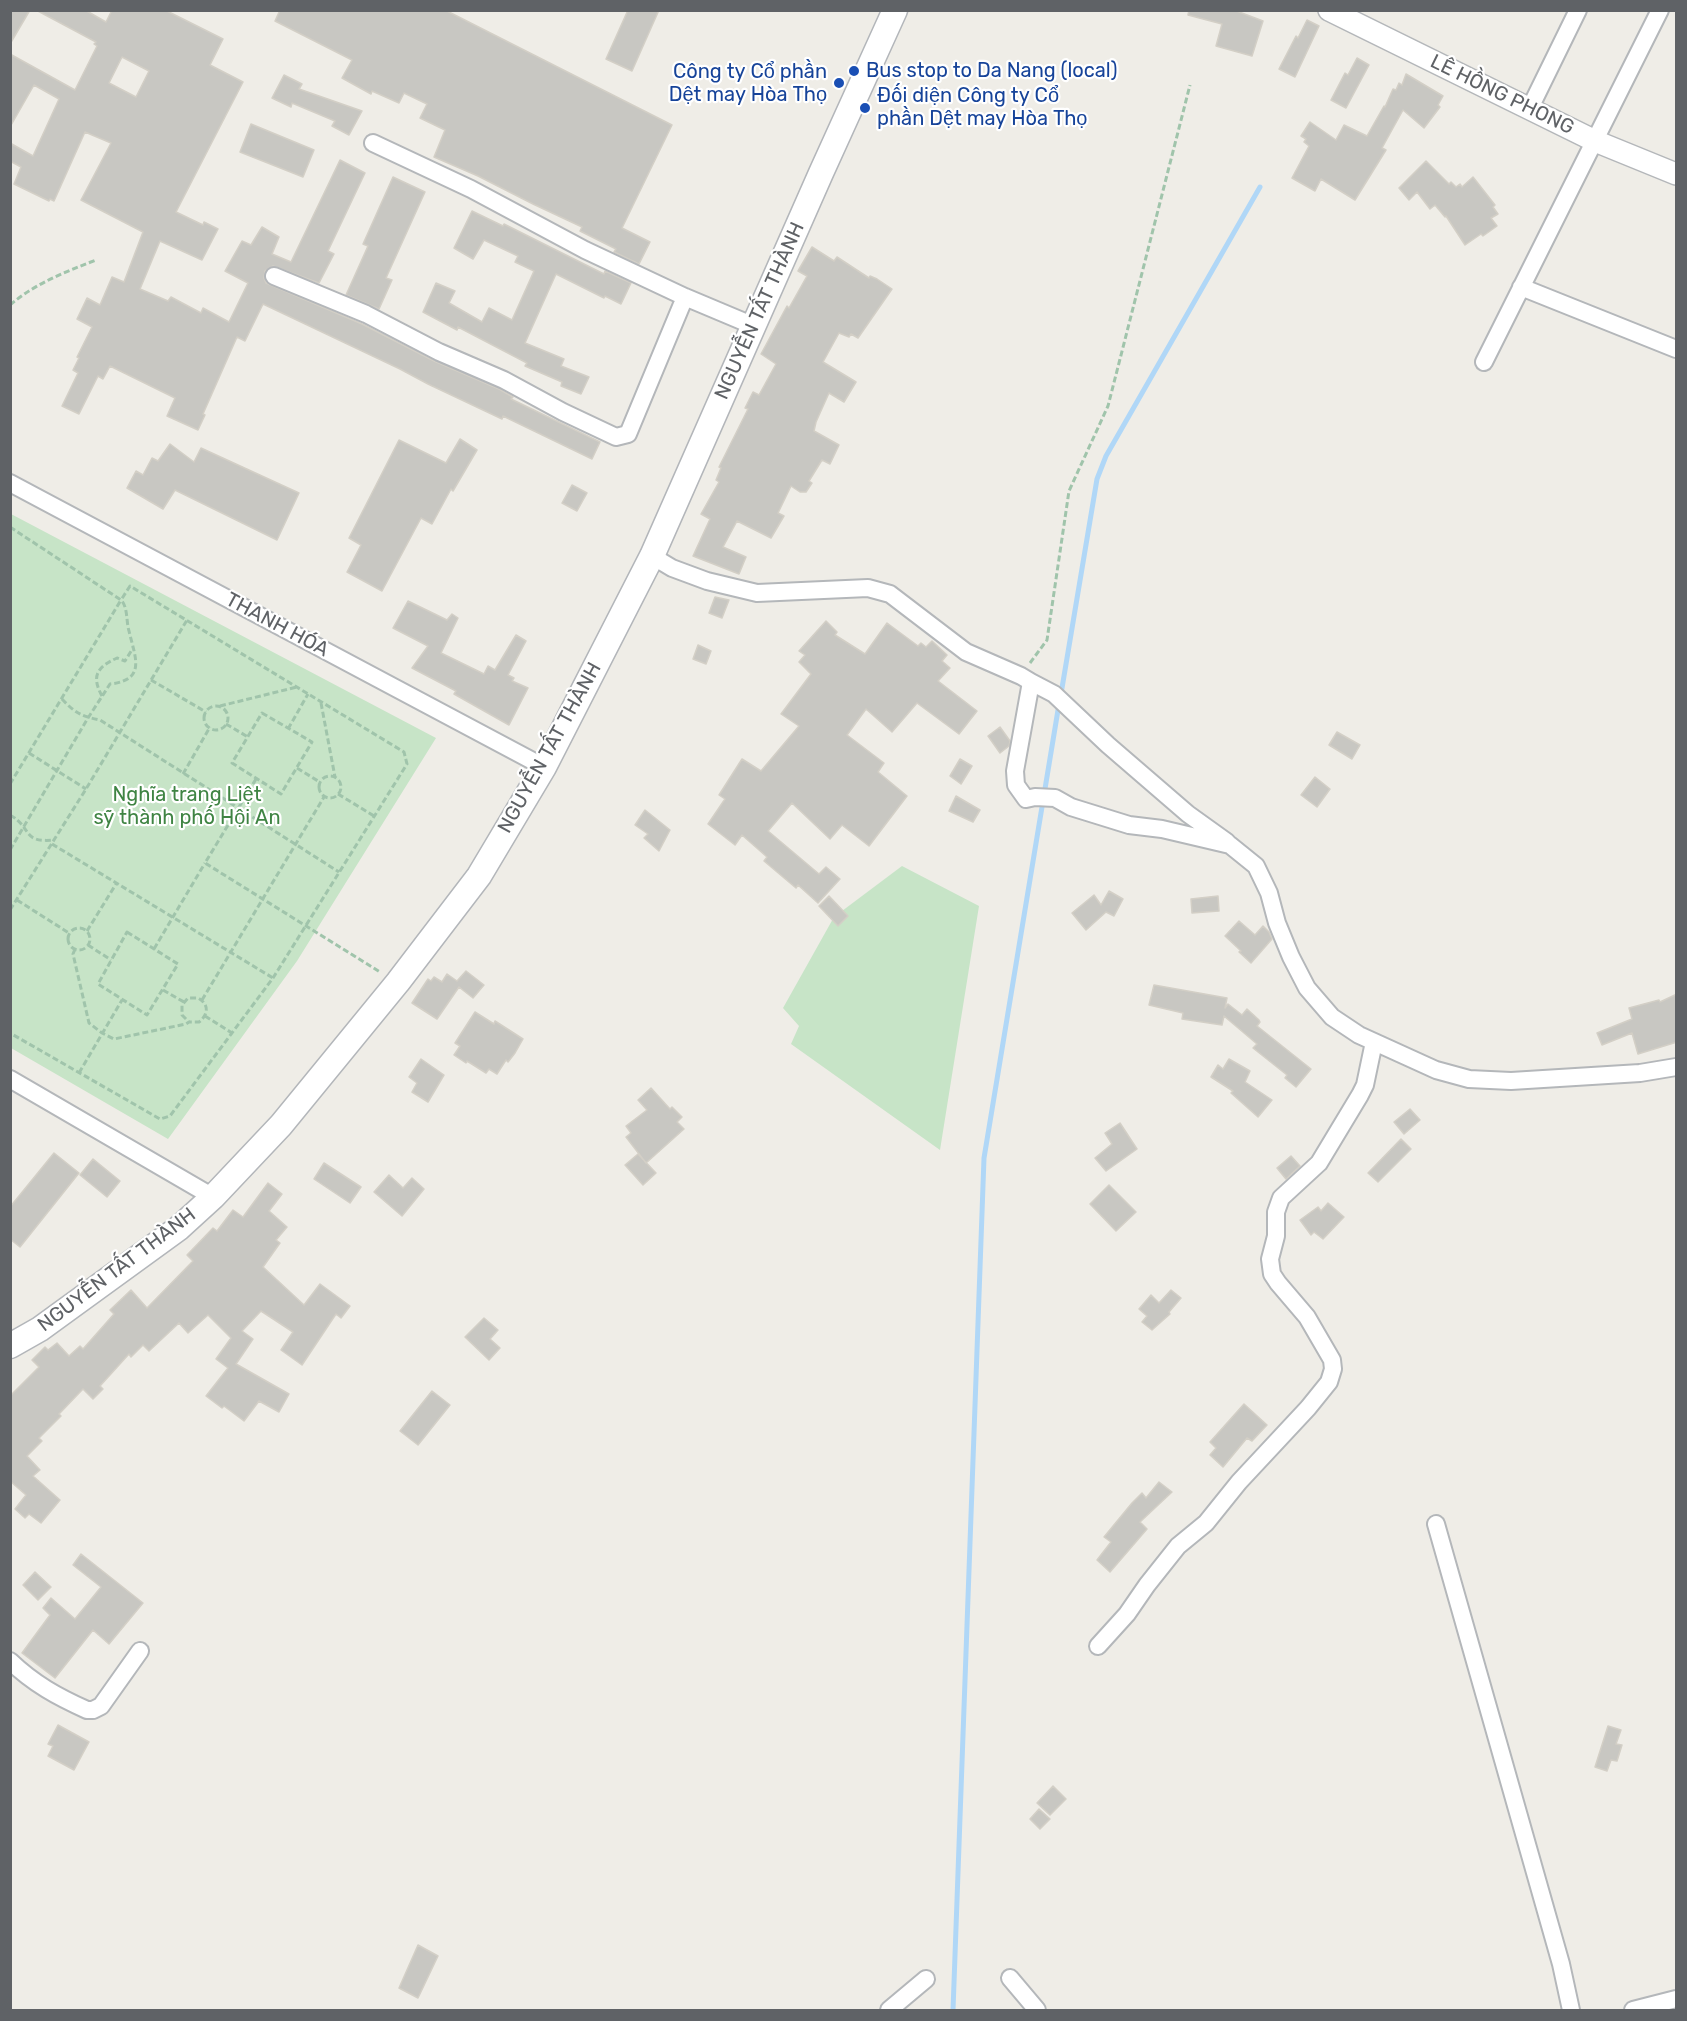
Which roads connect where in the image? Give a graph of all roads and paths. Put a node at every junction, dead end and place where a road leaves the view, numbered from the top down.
1 (895, 10) edge
2 (1329, 10) edge
3 (1578, 10) edge
4 (1660, 10) edge
5 (1190, 85) dead end
6 (1530, 108) junction
7 (1595, 141) junction
8 (373, 143) dead end
9 (1677, 174) edge
10 (96, 260) dead end
11 (274, 276) dead end
12 (1521, 287) junction
13 (685, 297) junction
14 (10, 305) edge
15 (754, 326) junction
16 (1677, 348) edge
17 (1484, 362) dead end
18 (10, 483) edge
19 (10, 526) edge
20 (652, 556) junction
21 (121, 600) junction
22 (187, 620) junction
23 (133, 647) junction
24 (1026, 679) junction
25 (151, 680) junction
26 (297, 687) junction
27 (308, 694) junction
28 (102, 696) junction
29 (62, 699) junction
30 (321, 703) junction
31 (220, 706) junction
32 (206, 712) junction
33 (88, 718) junction
34 (226, 724) junction
35 (210, 727) junction
36 (288, 729) junction
37 (119, 734) junction
38 (248, 737) junction
39 (29, 753) junction
40 (544, 767) junction
41 (297, 768) junction
42 (58, 771) junction
43 (183, 774) junction
44 (335, 777) junction
45 (256, 779) junction
46 (319, 782) junction
47 (10, 784) edge
48 (86, 789) junction
49 (338, 794) junction
50 (324, 797) junction
51 (238, 809) junction
52 (10, 815) edge
53 (374, 816) junction
54 (23, 828) junction
55 (53, 842) junction
56 (296, 844) junction
57 (1230, 845) junction
58 (10, 850) edge
59 (205, 863) junction
60 (339, 872) junction
61 (116, 884) junction
62 (263, 899) junction
63 (17, 900) junction
64 (10, 910) edge
65 (172, 919) junction
66 (306, 926) junction
67 (87, 931) junction
68 (69, 933) junction
69 (88, 945) junction
70 (75, 949) junction
71 (154, 949) junction
72 (230, 953) junction
73 (111, 960) junction
74 (273, 978) junction
75 (398, 982) junction
76 (163, 990) junction
77 (122, 1000) junction
78 (202, 1000) junction
79 (184, 1002) junction
80 (205, 1016) junction
81 (189, 1022) junction
82 (10, 1033) edge
83 (102, 1033) junction
84 (232, 1033) junction
85 (1374, 1042) junction
86 (1677, 1067) edge
87 (79, 1073) junction
88 (10, 1079) edge
89 (213, 1197) junction
90 (10, 1346) edge
91 (1436, 1524) dead end
92 (1098, 1646) dead end
93 (140, 1651) dead end
94 (10, 1661) edge
95 (1010, 1978) dead end
96 (926, 1979) dead end
97 (1677, 1999) edge
98 (889, 2010) edge
99 (1036, 2010) edge
100 (1571, 2010) edge
101 (1633, 2010) edge

1 - 15 main road, NGUYỄN TẤT THÀNH
2 - 6 street, LÊ HỒNG PHONG
3 - 6 street
4 - 7 street
5 - 24 path
6 - 7 street, LÊ HỒNG PHONG
7 - 9 street, LÊ HỒNG PHONG
7 - 12 street
8 - 13 street
10 - 14 path
11 - 13 street
12 - 16 street
12 - 17 street
13 - 15 street
15 - 20 main road, NGUYỄN TẤT THÀNH
18 - 40 street, THANH HÓA
19 - 21 path
20 - 24 street
20 - 40 main road, NGUYỄN TẤT THÀNH
21 - 22 path
21 - 23 path
21 - 29 path
22 - 25 path
22 - 26 path
23 - 28 path
23 - 28 path
24 - 57 street
24 - 57 street
25 - 32 path
25 - 37 path
26 - 27 path
26 - 31 path
27 - 30 path
27 - 36 path
28 - 33 path
29 - 33 path
29 - 39 path
30 - 44 path
30 - 53 path
31 - 32 path
31 - 34 path
32 - 35 path
33 - 37 path
33 - 42 path
34 - 35 path
34 - 38 path
35 - 43 path
36 - 38 path
36 - 41 path
37 - 43 path
37 - 48 path
38 - 45 path
39 - 42 path
39 - 47 path
40 - 75 main road, NGUYỄN TẤT THÀNH
41 - 45 path
41 - 46 path
42 - 48 path
42 - 54 path
43 - 51 path
44 - 46 path
44 - 49 path
45 - 51 path
46 - 50 path
48 - 55 path
49 - 50 path
49 - 53 path
50 - 56 path
51 - 56 path
51 - 59 path
52 - 54 path
53 - 60 path
54 - 55 path
54 - 58 path
55 - 61 path
55 - 63 path
56 - 60 path
56 - 62 path
57 - 85 street
59 - 62 path
59 - 65 path
60 - 66 path
61 - 65 path
61 - 67 path
62 - 66 path
62 - 72 path
63 - 64 path
63 - 68 path
65 - 71 path
65 - 72 path
66 - 74 path
66 - 75 path
67 - 68 path
67 - 69 path
68 - 70 path
69 - 70 path
69 - 73 path
70 - 83 path
71 - 73 path
71 - 76 path
72 - 74 path
72 - 78 path
73 - 77 path
74 - 84 path
75 - 89 main road, NGUYỄN TẤT THÀNH
76 - 77 path
76 - 79 path
77 - 83 path
78 - 79 path
78 - 80 path
79 - 81 path
80 - 81 path
80 - 84 path
81 - 83 path
82 - 87 path
83 - 87 path
84 - 87 path
85 - 86 street
85 - 92 street
88 - 89 street
89 - 90 main road, NGUYỄN TẤT THÀNH
91 - 100 street
93 - 94 street
95 - 99 street
96 - 98 street
97 - 101 street

